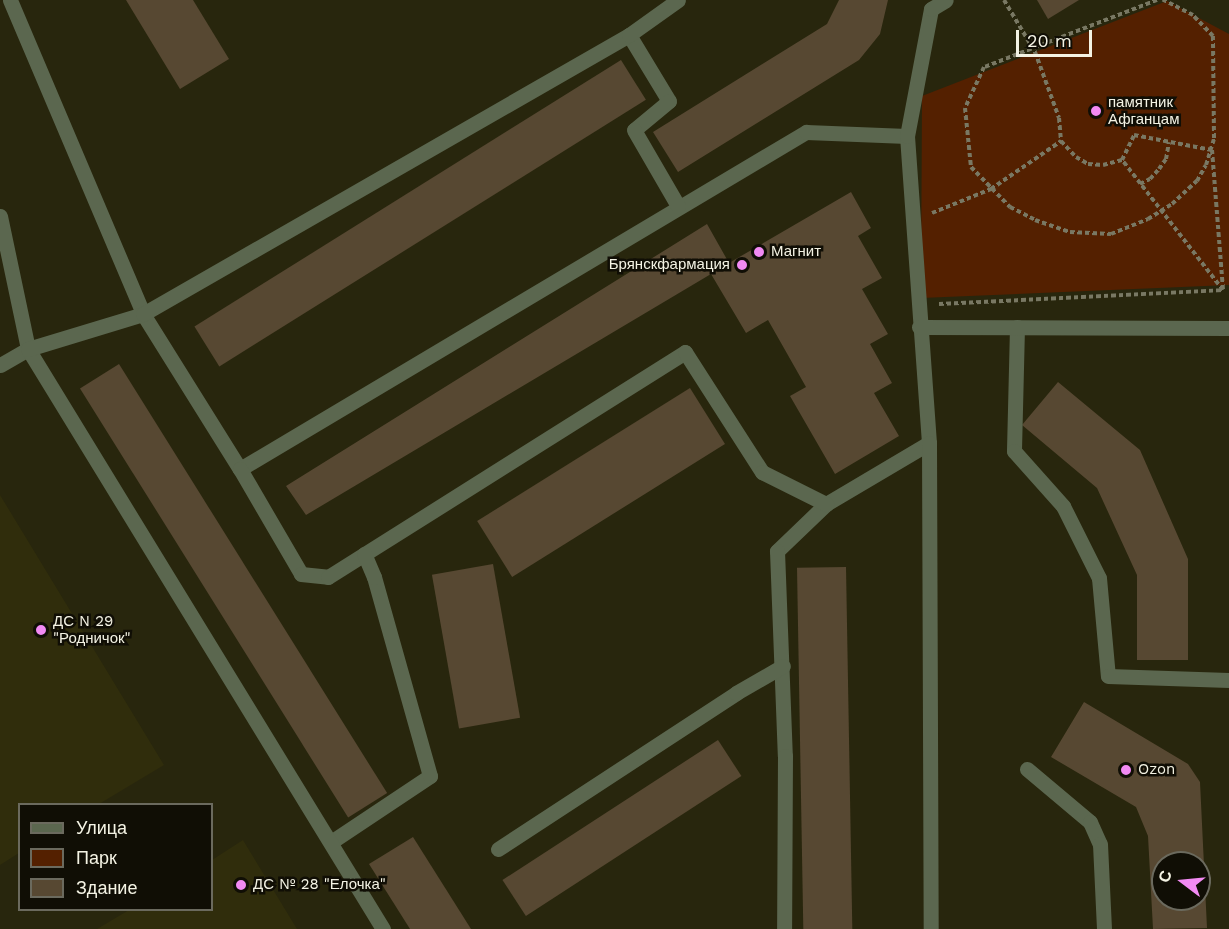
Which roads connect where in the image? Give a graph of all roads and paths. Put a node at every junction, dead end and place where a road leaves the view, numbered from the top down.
1 (10, 0) edge
2 (678, 0) edge
3 (946, 0) edge
4 (1004, 0) edge
5 (1157, 0) edge
6 (1163, 0) edge
7 (931, 5) edge
8 (629, 35) junction
9 (1032, 48) junction
10 (907, 136) junction
11 (1061, 141) junction
12 (1169, 142) junction
13 (1212, 150) junction
14 (1122, 160) junction
15 (1140, 184) junction
16 (991, 189) junction
17 (678, 206) junction
18 (1161, 211) junction
19 (0, 216) edge
20 (913, 220) junction
21 (1223, 290) junction
22 (918, 305) junction
23 (143, 314) junction
24 (919, 327) junction
25 (1017, 327) junction
26 (1229, 328) edge
27 (28, 349) junction
28 (0, 365) edge
29 (929, 443) junction
30 (240, 469) junction
31 (826, 504) junction
32 (364, 554) junction
33 (783, 666) junction
34 (1229, 680) edge
35 (1027, 769) dead end
36 (331, 842) junction
37 (498, 849) dead end
38 (383, 929) edge
39 (784, 929) edge
40 (931, 929) edge
41 (1104, 929) edge

1 - 23 street
2 - 8 street
3 - 7 street
4 - 9 path
5 - 9 path
6 - 13 path
7 - 10 street
8 - 17 street
8 - 23 street
9 - 11 path
9 - 16 path
10 - 17 street
10 - 20 street
11 - 14 path
11 - 16 path
12 - 13 path
12 - 14 path
12 - 15 path
13 - 18 path
13 - 21 path
14 - 15 path
15 - 18 path
16 - 18 path
16 - 20 path
17 - 30 street
18 - 21 path
19 - 27 street
20 - 22 street
21 - 22 path
22 - 24 street
23 - 27 street
23 - 30 street
24 - 25 street
24 - 29 street
25 - 26 street
25 - 34 street
27 - 28 street
27 - 36 street
29 - 31 street
29 - 40 street
30 - 32 street
31 - 32 street
31 - 33 street
32 - 36 street
33 - 37 street
33 - 39 street
35 - 41 street
36 - 38 street

